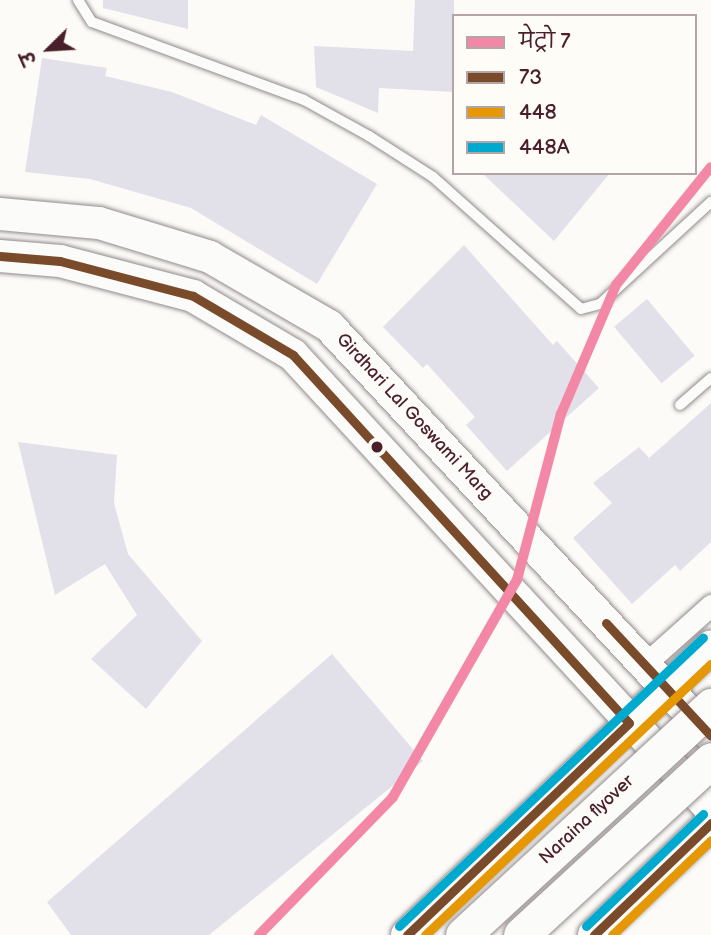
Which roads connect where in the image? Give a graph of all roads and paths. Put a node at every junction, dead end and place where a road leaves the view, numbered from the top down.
1 (78, 0) edge
2 (711, 202) edge
3 (0, 214) edge
4 (0, 257) edge
5 (711, 377) edge
6 (680, 405) dead end
7 (711, 605) edge
8 (711, 648) edge
9 (645, 664) junction
10 (666, 687) junction
11 (711, 706) edge
12 (629, 723) junction
13 (711, 736) edge
14 (711, 760) edge
15 (711, 809) edge
16 (711, 823) edge
17 (407, 935) edge
18 (463, 935) edge
19 (521, 935) edge
20 (595, 935) edge

1 - 2 lane
3 - 9 main road, Girdhari Lal Goswami Marg
4 - 12 main road
5 - 6 lane
7 - 9 street
8 - 10 main road
9 - 10 main road, Girdhari Lal Goswami Marg
10 - 12 main road
10 - 13 main road, Girdhari Lal Goswami Marg
11 - 18 main road, Naraina flyover, bridge
12 - 15 main road
12 - 17 main road
14 - 19 main road, bridge
16 - 20 main road

